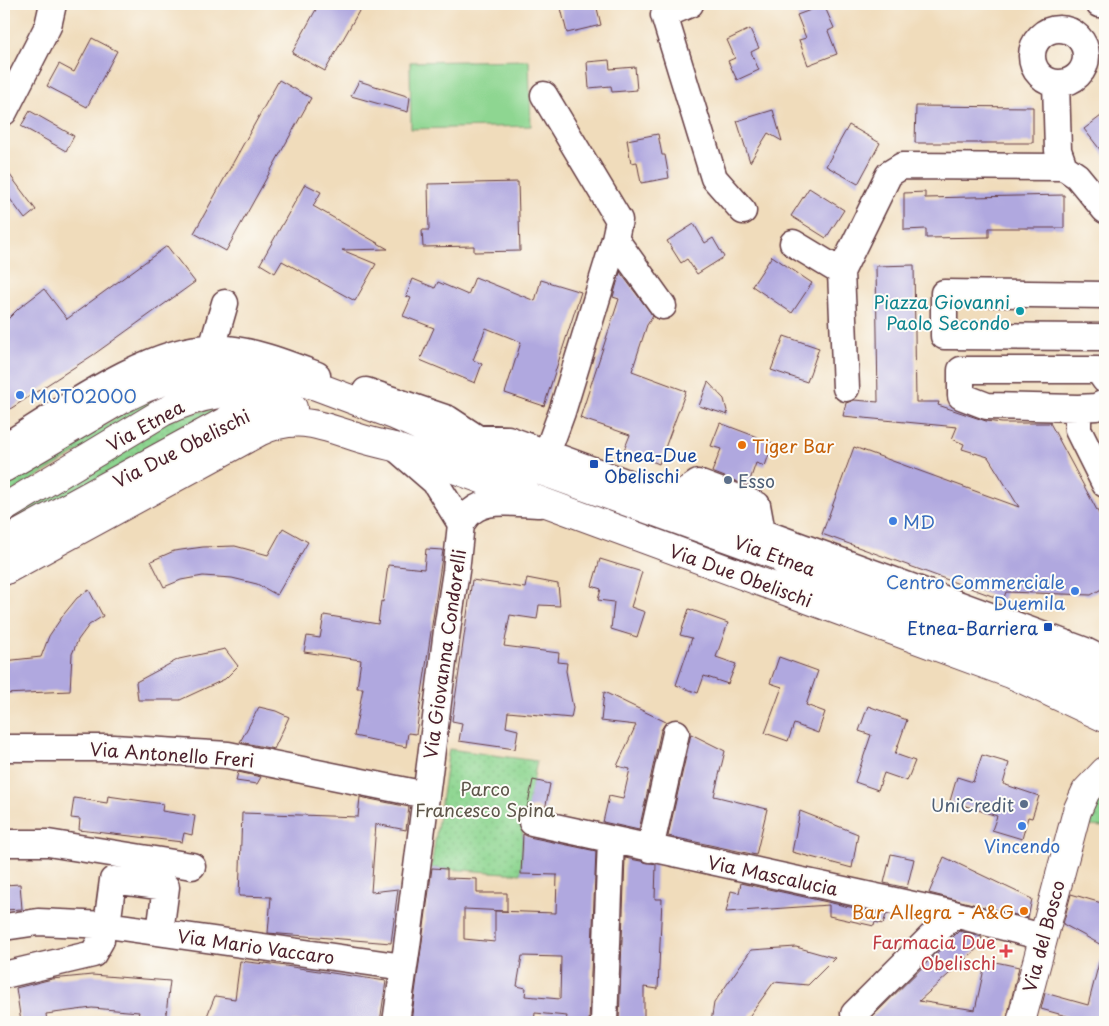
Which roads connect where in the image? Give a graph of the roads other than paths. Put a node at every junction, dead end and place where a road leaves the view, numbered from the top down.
1 (53, 4) edge
2 (690, 4) edge
3 (1099, 4) edge
4 (1105, 5) edge
5 (661, 10) edge
6 (1056, 83) dead end
7 (544, 95) dead end
8 (4, 112) edge
9 (1064, 168) junction
10 (1105, 210) edge
11 (743, 211) dead end
12 (615, 239) junction
13 (793, 243) dead end
14 (841, 272) junction
15 (1105, 295) edge
16 (225, 303) dead end
17 (663, 306) dead end
18 (944, 336) junction
19 (1101, 337) edge
20 (212, 348) junction
21 (961, 370) junction
22 (1102, 375) edge
23 (846, 388) dead end
24 (1105, 403) edge
25 (1078, 408) junction
26 (443, 437) junction
27 (477, 438) junction
28 (4, 446) edge
29 (394, 446) junction
30 (547, 453) junction
31 (515, 464) junction
32 (4, 468) edge
33 (1105, 484) edge
34 (551, 504) junction
35 (4, 508) edge
36 (672, 508) junction
37 (461, 524) junction
38 (4, 542) edge
39 (767, 543) junction
40 (4, 571) edge
41 (765, 584) junction
42 (818, 587) junction
43 (1105, 661) edge
44 (1102, 701) edge
45 (676, 733) dead end
46 (4, 748) edge
47 (1105, 771) edge
48 (426, 795) junction
49 (532, 822) dead end
50 (611, 840) junction
51 (4, 843) edge
52 (650, 849) junction
53 (144, 858) junction
54 (192, 866) dead end
55 (141, 883) junction
56 (954, 914) junction
57 (4, 927) edge
58 (104, 932) junction
59 (160, 932) junction
60 (1043, 937) junction
61 (404, 968) junction
62 (4, 975) edge
63 (396, 1022) edge
64 (604, 1022) edge
65 (858, 1022) edge
66 (1021, 1022) edge

1 - 8 street
2 - 5 street
3 - 4 street
5 - 11 street
6 - 9 street
7 - 12 street
9 - 10 street
9 - 14 street
12 - 17 street
12 - 30 street
13 - 14 street
14 - 23 street
15 - 18 street
16 - 20 street
18 - 19 street
18 - 21 street
19 - 22 street
20 - 27 street
20 - 28 street
21 - 22 street
21 - 25 street
24 - 25 street
25 - 33 street
26 - 27 street
26 - 31 main road, Via Etnea
26 - 32 main road, Via Etnea
26 - 35 main road, Via Etnea
27 - 30 street
27 - 31 street
29 - 34 main road, Via Due Obelischi
29 - 37 street
29 - 38 main road, Via Due Obelischi
29 - 40 main road, Via Due Obelischi
30 - 36 street
31 - 36 main road, Via Etnea
34 - 37 street
34 - 41 main road, Via Due Obelischi
36 - 39 main road, Via Etnea
36 - 39 street
37 - 48 street, Via Giovanna Condorelli
39 - 42 street
39 - 43 street
39 - 44 main road, Via Etnea
41 - 42 street
41 - 44 main road, Via Due Obelischi
42 - 44 street
45 - 52 street
46 - 48 street, Via Antonello Freri
47 - 60 main road, Via del Bosco
48 - 61 street, Via Giovanna Condorelli
49 - 50 street, Via Mascalucia
50 - 52 street, Via Mascalucia
50 - 64 street
51 - 53 street
52 - 56 street, Via Mascalucia
53 - 54 street
53 - 55 street
55 - 58 street
55 - 59 street
56 - 60 street, Via Mascalucia
56 - 65 street
57 - 58 street, Via Mario Vaccaro
58 - 59 street, Via Mario Vaccaro
58 - 62 street
59 - 61 street, Via Mario Vaccaro
60 - 66 main road, Via del Bosco
61 - 63 street, Via Giovanna Condorelli

